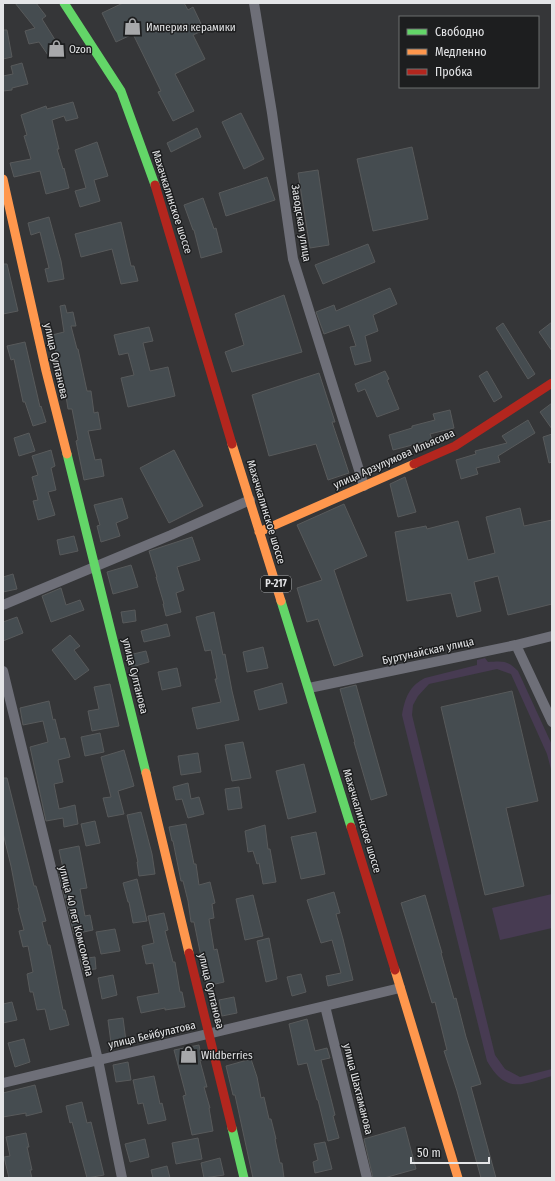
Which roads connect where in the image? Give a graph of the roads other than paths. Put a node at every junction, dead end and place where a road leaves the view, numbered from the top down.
1 (64, 3) edge
2 (254, 3) edge
3 (3, 179) edge
4 (552, 383) edge
5 (364, 486) junction
6 (250, 500) junction
7 (259, 532) junction
8 (95, 567) junction
9 (3, 605) edge
10 (552, 636) edge
11 (516, 645) junction
12 (3, 671) edge
13 (309, 688) junction
14 (552, 722) edge
15 (400, 988) junction
16 (325, 1006) junction
17 (209, 1034) junction
18 (98, 1060) junction
19 (3, 1083) edge
20 (122, 1178) edge
21 (244, 1178) edge
22 (367, 1178) edge
23 (458, 1178) edge

1 - 6 main road, Махачкалинское шоссе / Р-217
2 - 5 street, Заводская улица
3 - 8 main road, улица Султанова
4 - 5 main road, улица Арзулумова Ильясова
5 - 7 main road, улица Арзулумова Ильясова
6 - 7 main road, Махачкалинское шоссе / Р-217
6 - 8 street
7 - 13 main road, Махачкалинское шоссе / Р-217
8 - 9 street
8 - 17 main road, улица Султанова
10 - 11 street, Буртунайская улица
11 - 13 street, Буртунайская улица
11 - 14 street
12 - 18 street, улица 40 лет Комсомола
13 - 15 main road, Махачкалинское шоссе / Р-217
15 - 16 street, улица Бейбулатова
15 - 23 main road, Махачкалинское шоссе / Р-217
16 - 17 street, улица Бейбулатова
16 - 22 street, улица Шахтаманова
17 - 18 street, улица Бейбулатова
17 - 21 main road, улица Султанова
18 - 19 street, улица Бейбулатова
18 - 20 street, улица 40 лет Комсомола

